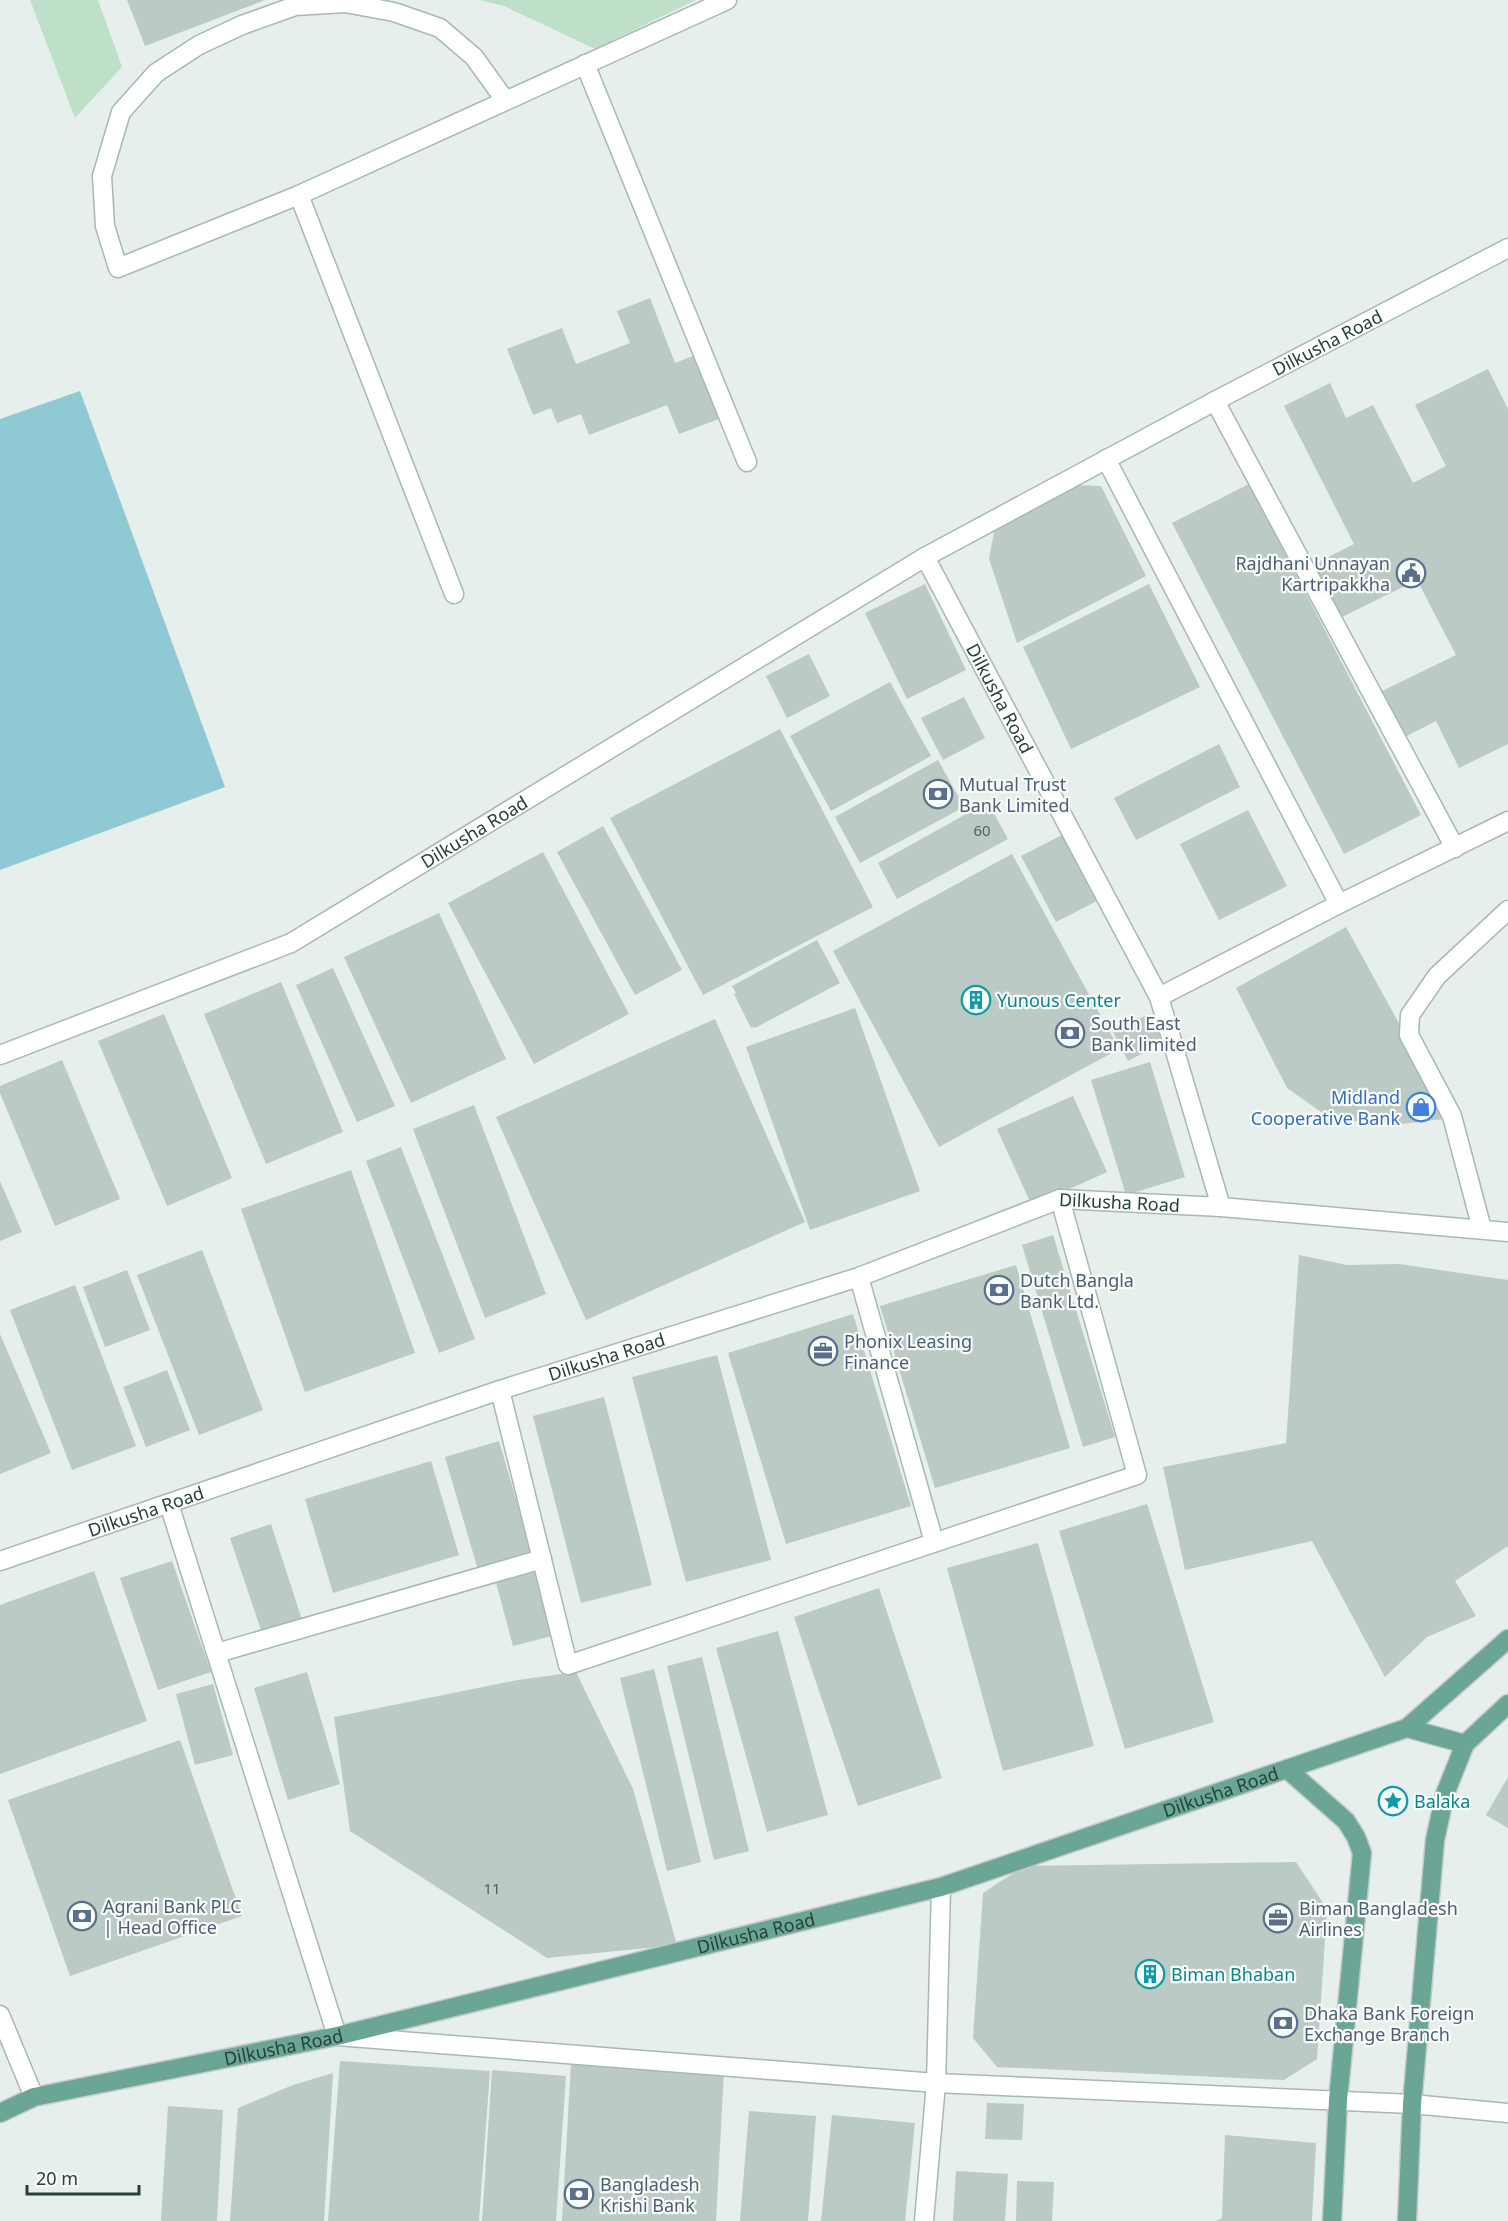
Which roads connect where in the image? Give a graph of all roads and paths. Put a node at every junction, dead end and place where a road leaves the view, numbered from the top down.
1 (727, 0) edge
2 (585, 64) junction
3 (505, 100) junction
4 (299, 195) junction
5 (1508, 248) edge
6 (1215, 401) junction
7 (1106, 459) junction
8 (747, 462) dead end
9 (925, 557) junction
10 (454, 594) dead end
11 (1508, 821) edge
12 (1455, 848) junction
13 (1339, 904) junction
14 (1508, 910) edge
15 (1159, 997) junction
16 (0, 1055) edge
17 (1060, 1199) junction
18 (1221, 1207) junction
19 (1482, 1229) junction
20 (1508, 1232) edge
21 (859, 1277) junction
22 (500, 1390) junction
23 (170, 1504) junction
24 (934, 1542) junction
25 (542, 1559) junction
26 (0, 1562) edge
27 (1508, 1639) edge
28 (217, 1653) junction
29 (1508, 1704) edge
30 (1407, 1728) junction
31 (1465, 1744) junction
32 (1287, 1770) junction
33 (941, 1887) junction
34 (0, 2015) edge
35 (337, 2036) junction
36 (936, 2083) junction
37 (34, 2097) junction
38 (1338, 2100) junction
39 (1412, 2104) junction
40 (1508, 2113) edge
41 (0, 2114) edge
42 (924, 2221) edge
43 (1332, 2221) edge
44 (1407, 2221) edge

1 - 2 street
2 - 3 street
2 - 8 street
3 - 4 street
3 - 4 street
4 - 10 street
5 - 6 street, Dilkusha Road
6 - 7 street, Dilkusha Road
6 - 12 street
7 - 9 street, Dilkusha Road
7 - 13 street
9 - 15 street, Dilkusha Road
9 - 16 street, Dilkusha Road
11 - 12 street
12 - 13 street
13 - 15 street
14 - 19 street
15 - 18 street, Dilkusha Road
17 - 18 street, Dilkusha Road
17 - 21 street, Dilkusha Road
17 - 24 street
18 - 19 street, Dilkusha Road
19 - 20 street, Dilkusha Road
21 - 22 street, Dilkusha Road
21 - 24 street
22 - 23 street, Dilkusha Road
22 - 25 street
23 - 26 street, Dilkusha Road
23 - 28 street
24 - 25 street
25 - 28 street
27 - 30 main road
28 - 35 street
29 - 31 main road
30 - 31 main road
30 - 32 main road, Dilkusha Road
31 - 39 main road
32 - 33 main road, Dilkusha Road
32 - 38 main road
33 - 35 main road, Dilkusha Road
33 - 36 street
34 - 37 street
35 - 36 street
35 - 37 main road, Dilkusha Road
36 - 38 street
36 - 42 street
37 - 41 main road, Dilkusha Road
38 - 39 street
38 - 43 main road
39 - 40 street
39 - 44 main road

